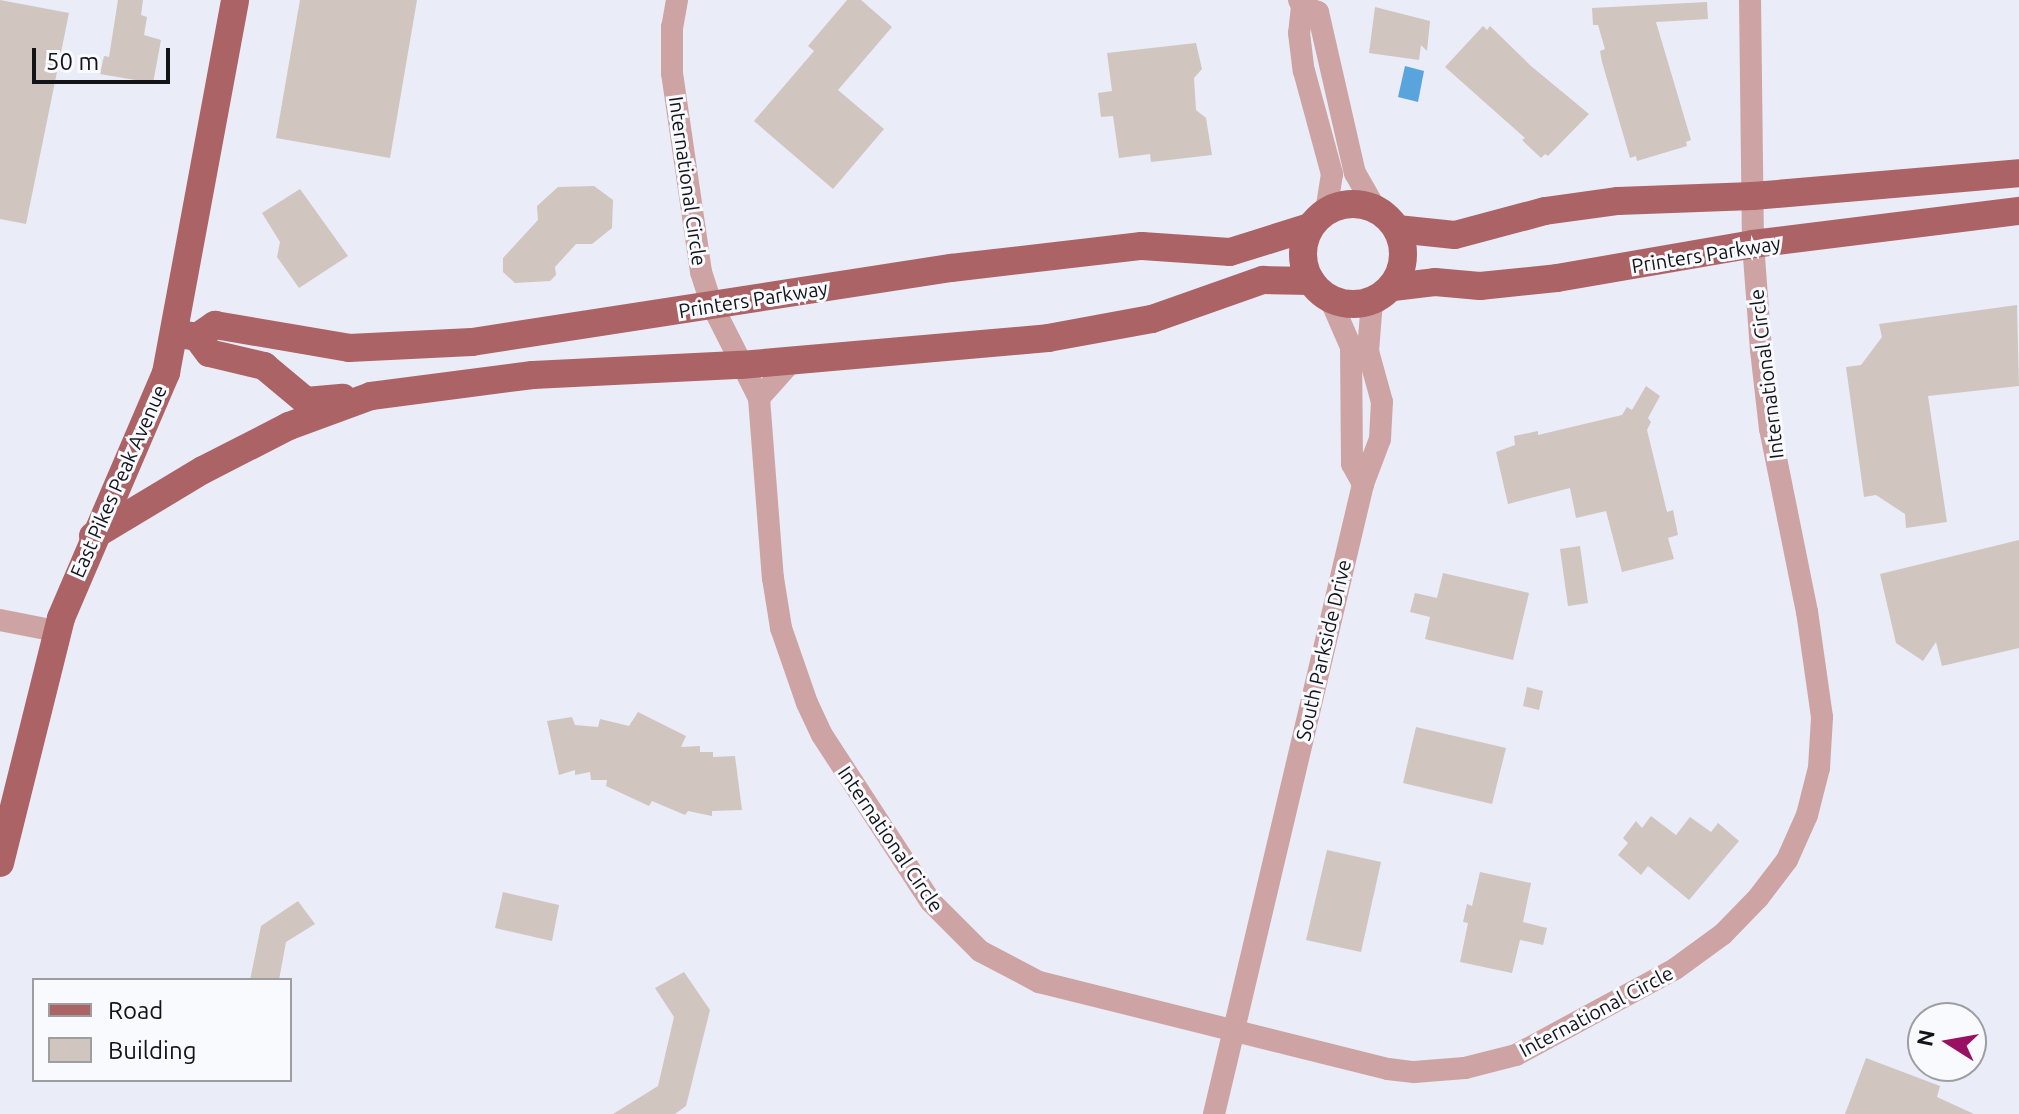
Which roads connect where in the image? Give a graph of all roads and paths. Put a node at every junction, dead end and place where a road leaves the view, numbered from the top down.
1 (235, 0) edge
2 (677, 0) edge
3 (1750, 0) edge
4 (1304, 2) edge
5 (2019, 173) edge
6 (1753, 196) junction
7 (1375, 208) junction
8 (2019, 211) edge
9 (1318, 219) junction
10 (1397, 229) junction
11 (1753, 244) junction
12 (1321, 291) junction
13 (1382, 294) junction
14 (712, 305) junction
15 (185, 335) junction
16 (793, 360) junction
17 (741, 365) junction
18 (371, 396) junction
19 (759, 398) junction
20 (1363, 484) junction
21 (93, 536) junction
22 (0, 620) edge
23 (56, 631) junction
24 (6, 817) edge
25 (0, 863) edge
26 (1234, 1031) junction
27 (1214, 1114) edge

1 - 15 main road, East Pikes Peak Avenue
2 - 14 street, International Circle
3 - 6 street, International Circle
4 - 7 street
4 - 9 street
5 - 6 main road
6 - 10 main road
6 - 11 street, International Circle
7 - 9 main road
7 - 10 main road
8 - 11 main road, Printers Parkway
9 - 12 main road
9 - 14 main road, Printers Parkway
10 - 13 main road, South Parkside Drive
11 - 13 main road, Printers Parkway
11 - 26 street, International Circle
12 - 13 main road
12 - 16 main road
12 - 20 street
13 - 20 street, South Parkside Drive
14 - 15 main road, Printers Parkway
14 - 17 street, International Circle
15 - 18 main road
15 - 21 main road, East Pikes Peak Avenue
16 - 17 main road
16 - 19 street
17 - 18 main road
17 - 19 street, International Circle
18 - 21 main road
19 - 26 street, International Circle
20 - 26 street, South Parkside Drive
21 - 23 main road, East Pikes Peak Avenue
22 - 23 street
23 - 24 main road, East Pikes Peak Avenue
24 - 25 main road, East Pikes Peak Avenue
26 - 27 street, South Parkside Drive

